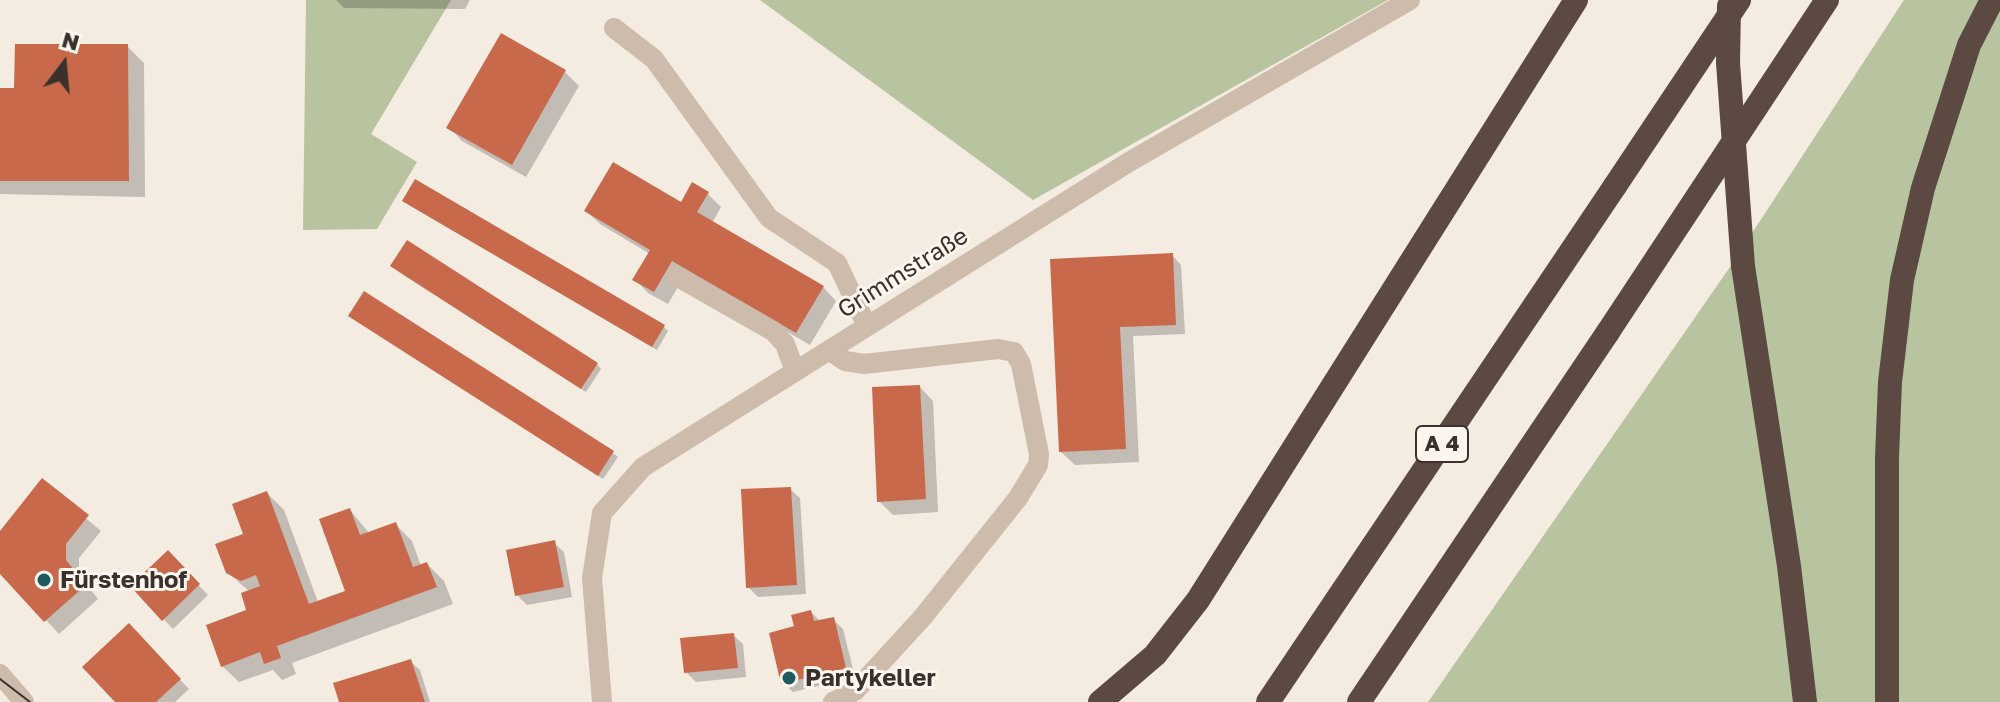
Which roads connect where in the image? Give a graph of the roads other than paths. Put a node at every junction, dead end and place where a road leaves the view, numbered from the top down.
1 (1410, 0) edge
2 (1576, 0) edge
3 (1729, 0) edge
4 (1739, 0) edge
5 (1827, 0) edge
6 (1992, 0) edge
7 (614, 28) dead end
8 (676, 276) dead end
9 (867, 326) junction
10 (829, 350) junction
11 (795, 371) junction
12 (0, 674) edge
13 (24, 702) edge
14 (602, 702) edge
15 (833, 702) edge
16 (1100, 702) edge
17 (1268, 702) edge
18 (1359, 702) edge
19 (1805, 702) edge
20 (1887, 702) edge

1 - 9 street, Grimmstraße
2 - 16 highway
3 - 19 highway
4 - 17 highway, A 4, bridge
5 - 18 highway, bridge
6 - 20 highway
7 - 9 street
8 - 11 street
9 - 10 street, Grimmstraße
10 - 11 street, Grimmstraße
10 - 15 street
11 - 14 street, Grimmstraße
12 - 13 street

